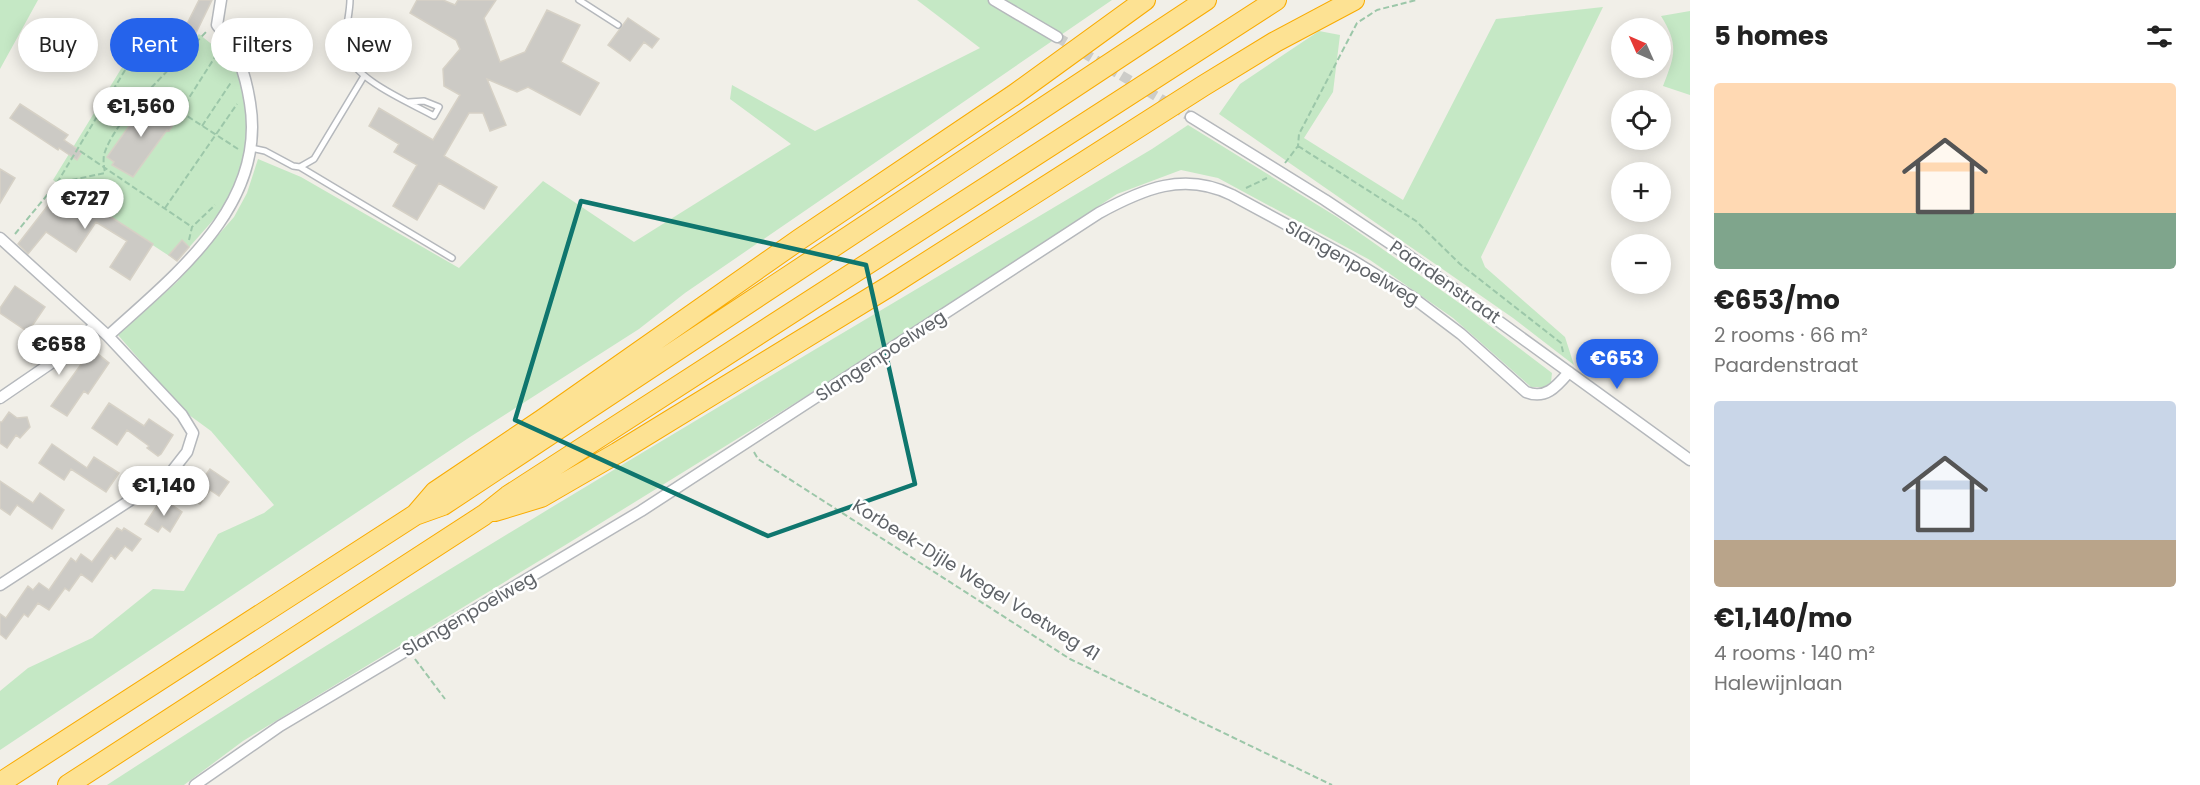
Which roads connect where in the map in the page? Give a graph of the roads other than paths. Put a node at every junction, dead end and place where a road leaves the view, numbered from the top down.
1 (221, 0) edge
2 (350, 0) edge
3 (579, 0) edge
4 (994, 0) edge
5 (1145, 0) edge
6 (1206, 0) edge
7 (1276, 0) edge
8 (1354, 0) edge
9 (618, 26) dead end
10 (1057, 38) tunnel mouth
11 (364, 76) junction
12 (409, 102) junction
13 (1191, 117) tunnel mouth
14 (251, 148) junction
15 (300, 167) junction
16 (3, 241) edge
17 (452, 258) dead end
18 (95, 325) junction
19 (108, 336) junction
20 (1569, 372) junction
21 (0, 398) edge
22 (1690, 460) edge
23 (484, 514) junction
24 (415, 515) junction
25 (0, 585) edge
26 (0, 783) edge
27 (68, 785) edge
28 (195, 785) edge

1 - 14 street
2 - 11 lane
3 - 9 lane
4 - 10 street
5 - 24 highway
6 - 24 highway
7 - 23 highway
8 - 23 highway
11 - 12 lane
11 - 15 lane
12 - 12 lane
13 - 20 street, Paardenstraat
14 - 15 lane
14 - 19 street
15 - 17 lane
16 - 18 street
18 - 19 street
18 - 21 street
19 - 25 street
20 - 22 street, Paardenstraat
20 - 28 street, Slangenpoelweg
23 - 27 highway
24 - 26 highway

